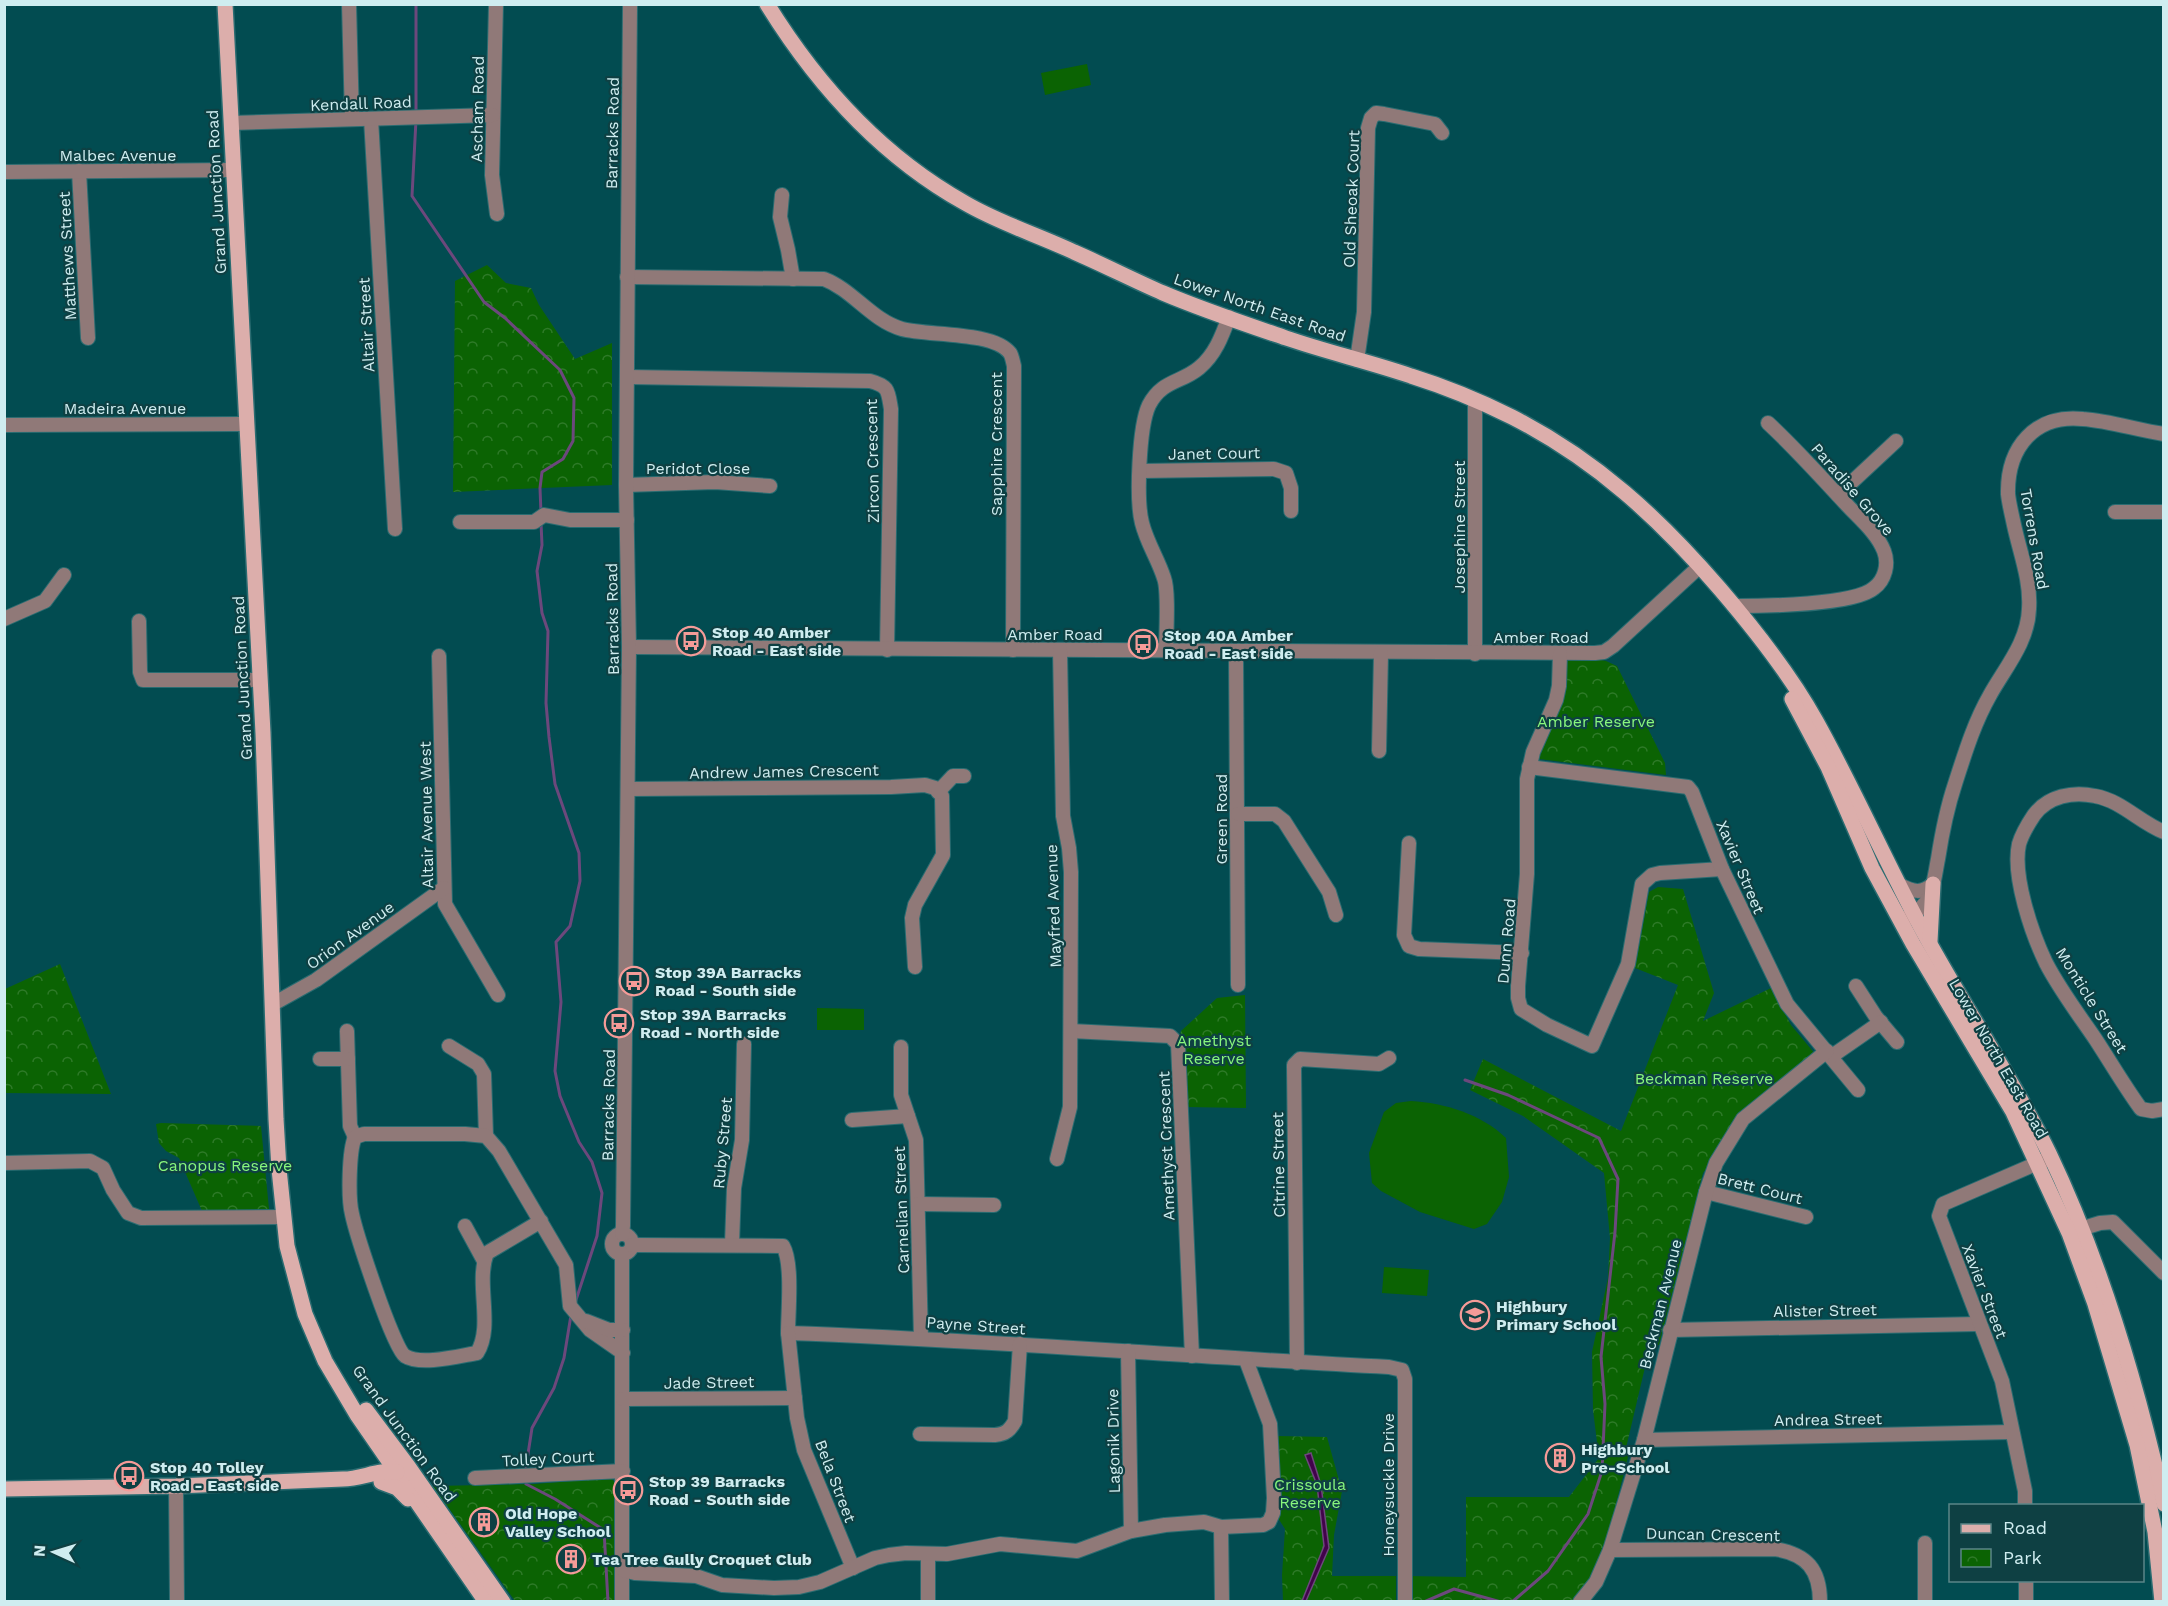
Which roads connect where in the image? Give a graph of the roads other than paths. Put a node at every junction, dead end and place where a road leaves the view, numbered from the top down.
1 (225, 4) edge
2 (348, 4) edge
3 (496, 4) edge
4 (630, 4) edge
5 (767, 4) edge
6 (493, 115) junction
7 (352, 119) junction
8 (371, 119) junction
9 (231, 123) junction
10 (1442, 133) dead end
11 (232, 170) junction
12 (79, 171) junction
13 (4, 172) edge
14 (782, 195) dead end
15 (497, 214) dead end
16 (627, 277) junction
17 (793, 279) junction
18 (1229, 317) junction
19 (88, 338) dead end
20 (1357, 360) junction
21 (628, 377) junction
22 (1475, 400) junction
23 (1768, 423) dead end
24 (246, 424) junction
25 (4, 425) edge
26 (2163, 434) edge
27 (1896, 441) dead end
28 (1140, 471) junction
29 (626, 485) junction
30 (770, 486) dead end
31 (1838, 495) junction
32 (1291, 511) dead end
33 (2115, 512) dead end
34 (2163, 512) edge
35 (627, 520) junction
36 (460, 522) dead end
37 (395, 530) dead end
38 (1700, 566) junction
39 (64, 575) dead end
40 (1735, 606) junction
41 (4, 619) edge
42 (139, 621) dead end
43 (1753, 628) junction
44 (629, 647) junction
45 (887, 650) junction
46 (1013, 650) junction
47 (1060, 650) junction
48 (1166, 651) junction
49 (1236, 652) junction
50 (1381, 653) junction
51 (1475, 654) junction
52 (1560, 654) junction
53 (439, 656) dead end
54 (260, 680) junction
55 (1379, 751) dead end
56 (1528, 767) junction
57 (964, 776) dead end
58 (628, 789) junction
59 (938, 792) junction
60 (1238, 814) junction
61 (2163, 832) edge
62 (1409, 843) dead end
63 (1722, 869) junction
64 (1933, 884) junction
65 (1900, 885) junction
66 (444, 888) junction
67 (1915, 914) junction
68 (1336, 915) dead end
69 (1901, 922) junction
70 (1930, 942) junction
71 (1522, 953) junction
72 (915, 967) dead end
73 (1238, 985) dead end
74 (1856, 986) dead end
75 (498, 995) dead end
76 (273, 1004) junction
77 (1881, 1022) junction
78 (347, 1031) dead end
79 (1071, 1031) junction
80 (1897, 1042) dead end
81 (744, 1044) dead end
82 (449, 1046) dead end
83 (901, 1047) dead end
84 (1829, 1054) junction
85 (1389, 1058) dead end
86 (320, 1059) dead end
87 (348, 1059) junction
88 (1858, 1089) dead end
89 (2163, 1109) edge
90 (908, 1116) junction
91 (852, 1120) dead end
92 (486, 1136) junction
93 (355, 1137) junction
94 (1056, 1159) dead end
95 (2044, 1160) junction
96 (4, 1163) edge
97 (1706, 1192) junction
98 (918, 1204) junction
99 (993, 1205) dead end
100 (283, 1217) junction
101 (1806, 1217) dead end
102 (541, 1221) junction
103 (465, 1226) dead end
104 (2075, 1231) junction
105 (732, 1244) junction
106 (627, 1250) junction
107 (484, 1261) junction
108 (2163, 1270) edge
109 (575, 1313) junction
110 (1979, 1323) junction
111 (623, 1330) junction
112 (1670, 1330) junction
113 (788, 1333) junction
114 (921, 1338) junction
115 (318, 1344) junction
116 (1020, 1344) junction
117 (1128, 1352) junction
118 (623, 1353) junction
119 (1192, 1356) junction
120 (1246, 1360) junction
121 (1297, 1363) junction
122 (1402, 1370) joint
123 (795, 1398) junction
124 (623, 1399) junction
125 (2012, 1432) junction
126 (920, 1434) dead end
127 (1644, 1440) junction
128 (380, 1447) junction
129 (403, 1469) junction
130 (623, 1471) junction
131 (378, 1478) junction
132 (475, 1478) dead end
133 (176, 1486) junction
134 (4, 1489) edge
135 (2025, 1504) edge
136 (2163, 1504) edge
137 (1221, 1527) junction
138 (1131, 1531) junction
139 (1925, 1543) dead end
140 (1610, 1550) junction
141 (928, 1555) junction
142 (454, 1556) junction
143 (853, 1568) junction
144 (623, 1570) junction
145 (2026, 1582) edge
146 (177, 1602) edge
147 (486, 1602) edge
148 (503, 1602) edge
149 (622, 1602) edge
150 (928, 1602) edge
151 (1222, 1602) edge
152 (1405, 1602) edge
153 (1580, 1602) edge
154 (1820, 1602) edge
155 (1925, 1602) edge
156 (2026, 1602) edge
157 (2162, 1602) edge

1 - 9 main road, Grand Junction Road
2 - 7 street
3 - 6 street, Ascham Road
4 - 16 street, Barracks Road
5 - 18 main road, Lower North East Road
6 - 8 street, Kendall Road
6 - 15 street, Ascham Road
7 - 8 street, Kendall Road
7 - 9 street, Kendall Road
8 - 37 street, Altair Street
9 - 11 main road, Grand Junction Road
10 - 20 street, Old Sheoak Court
11 - 12 street, Malbec Avenue
11 - 24 main road, Grand Junction Road
12 - 13 street, Malbec Avenue
12 - 19 street, Matthews Street
14 - 17 street
16 - 17 street, Sapphire Crescent
16 - 21 street, Barracks Road
17 - 46 street, Sapphire Crescent
18 - 20 main road, Lower North East Road
18 - 28 street
20 - 22 main road, Lower North East Road
21 - 29 street, Barracks Road
21 - 45 street, Zircon Crescent
22 - 38 main road, Lower North East Road
22 - 51 street, Josephine Street
23 - 31 street, Paradise Grove
24 - 25 street, Madeira Avenue
24 - 54 main road, Grand Junction Road
26 - 64 street, Torrens Road
27 - 31 street
28 - 32 street, Janet Court
28 - 48 street
29 - 30 street, Peridot Close
29 - 35 street, Barracks Road
31 - 40 street, Paradise Grove
33 - 34 street
35 - 36 street
35 - 44 street, Barracks Road
38 - 40 main road, Lower North East Road
38 - 52 street, Amber Road
39 - 41 street
40 - 43 main road, Lower North East Road
42 - 54 street
43 - 65 main road, Lower North East Road
43 - 69 main road, Lower North East Road
44 - 45 street, Amber Road
44 - 58 street, Barracks Road
45 - 46 street, Amber Road
46 - 47 street, Amber Road
47 - 48 street, Amber Road
47 - 79 street, Mayfred Avenue
48 - 49 street, Amber Road
49 - 50 street, Amber Road
49 - 60 street, Green Road
50 - 51 street, Amber Road
50 - 55 street
51 - 52 street, Amber Road
52 - 56 street, Dunn Road
53 - 66 street, Altair Avenue West
54 - 76 main road, Grand Junction Road
56 - 63 street, Xavier Street
56 - 71 street, Dunn Road
57 - 59 street
58 - 59 street, Andrew James Crescent
58 - 106 street, Barracks Road
59 - 72 street
60 - 68 street
60 - 73 street, Green Road
61 - 89 street, Monticle Street
62 - 71 street
63 - 71 street, Dunn Road
63 - 84 street, Xavier Street
64 - 65 street
64 - 67 street, Torrens Road
64 - 70 main road
65 - 67 main road, Lower North East Road
66 - 75 street, Altair Avenue West
66 - 76 street, Orion Avenue
67 - 69 street, Torrens Road
67 - 70 main road, Lower North East Road
69 - 95 main road, Lower North East Road
70 - 95 main road, Lower North East Road
74 - 77 street
76 - 100 main road, Grand Junction Road
77 - 80 street
77 - 84 street, Beckman Avenue
78 - 87 street
79 - 94 street, Mayfred Avenue
79 - 119 street, Amethyst Crescent
81 - 105 street, Ruby Street
82 - 92 street
83 - 90 street, Carnelian Street
84 - 88 street, Xavier Street
84 - 97 street, Beckman Avenue
85 - 121 street, Citrine Street
86 - 87 street
87 - 93 street
90 - 91 street
90 - 98 street, Carnelian Street
92 - 93 street
92 - 102 street
93 - 107 street
95 - 104 main road, Lower North East Road
95 - 110 street, Xavier Street
96 - 100 street
97 - 101 street, Brett Court
97 - 112 street, Beckman Avenue
98 - 99 street
98 - 114 street, Carnelian Street
100 - 115 main road, Grand Junction Road
102 - 107 street
102 - 109 street
103 - 107 street
104 - 108 street
104 - 136 main road, Lower North East Road
104 - 157 main road, Lower North East Road
105 - 106 street
105 - 113 street
106 - 111 street
109 - 111 street
109 - 118 street
110 - 112 street, Alister Street
110 - 125 street, Xavier Street
111 - 118 street
112 - 127 street, Beckman Avenue
113 - 114 street, Payne Street
113 - 123 street, Bela Street
114 - 116 street, Payne Street
115 - 128 main road, Grand Junction Road
115 - 129 main road, Grand Junction Road
116 - 117 street, Payne Street
116 - 126 street
117 - 119 street, Payne Street
117 - 138 street, Lagonik Drive
118 - 124 street
119 - 120 street, Payne Street
120 - 121 street, Payne Street
120 - 137 street
121 - 122 street, Payne Street
122 - 152 street, Honeysuckle Drive
123 - 124 street, Jade Street
123 - 143 street, Bela Street
124 - 130 street
125 - 127 street, Andrea Street
125 - 135 street, Xavier Street
127 - 140 street, Beckman Avenue
128 - 129 main road, Grand Junction Road
128 - 131 main road
129 - 131 main road
129 - 142 main road, Grand Junction Road
129 - 148 main road, Grand Junction Road
130 - 132 street, Tolley Court
130 - 144 street
131 - 133 main road
131 - 142 main road
133 - 134 main road
133 - 146 street
137 - 138 street
137 - 151 street
138 - 141 street
139 - 155 street
140 - 153 street, Beckman Avenue
140 - 154 street, Duncan Crescent
141 - 143 street
141 - 150 street
142 - 147 main road, Grand Junction Road
143 - 144 street
144 - 149 street
145 - 156 street

